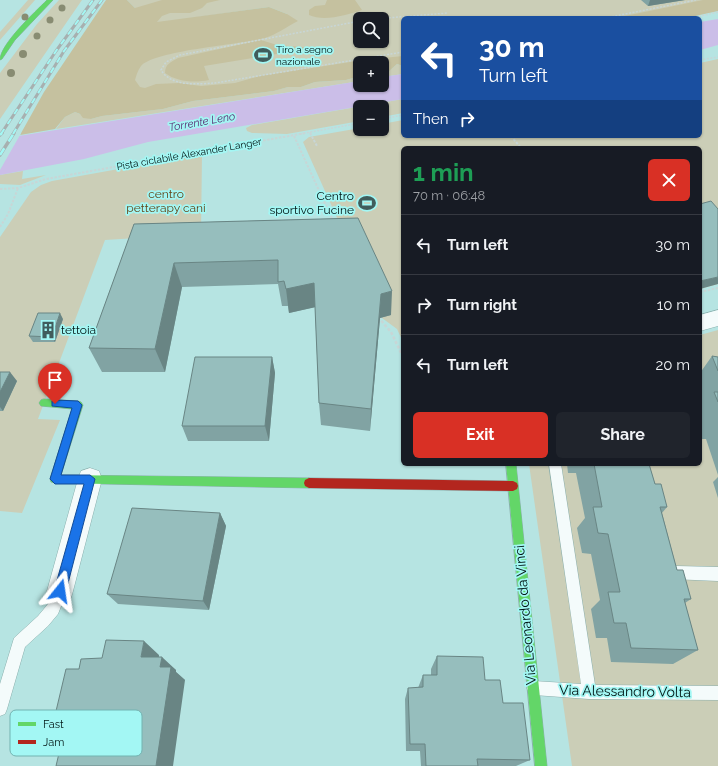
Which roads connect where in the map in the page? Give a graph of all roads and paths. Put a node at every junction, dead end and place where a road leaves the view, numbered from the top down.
1 (50, 0) edge
2 (696, 0) edge
3 (718, 12) edge
4 (448, 13) dead end
5 (412, 16) edge
6 (615, 16) edge
7 (701, 16) edge
8 (401, 17) edge
9 (389, 18) edge
10 (353, 23) edge
11 (401, 52) edge
12 (718, 57) edge
13 (0, 58) edge
14 (702, 60) edge
15 (401, 115) edge
16 (389, 118) edge
17 (353, 124) edge
18 (310, 132) junction
19 (294, 136) junction
20 (316, 146) dead end
21 (18, 188) junction
22 (0, 189) edge
23 (334, 224) edge
24 (0, 227) edge
25 (718, 288) edge
26 (702, 292) edge
27 (376, 316) edge
28 (718, 318) edge
29 (702, 322) edge
30 (401, 353) edge
31 (44, 403) dead end
32 (511, 466) edge
33 (555, 466) edge
34 (90, 479) junction
35 (513, 486) junction
36 (668, 557) edge
37 (718, 574) edge
38 (60, 591) joint
39 (532, 688) junction
40 (589, 692) junction
41 (718, 693) edge
42 (0, 709) edge
43 (541, 766) edge

1 - 13 street
2 - 6 path
3 - 7 path
4 - 5 path
8 - 9 path
10 - 11 path
12 - 14 path
15 - 16 path
17 - 18 path, Pista ciclabile Alexander Langer
18 - 19 path, Pista ciclabile Alexander Langer
18 - 20 path
19 - 21 path, Pista ciclabile Alexander Langer
19 - 23 path
21 - 22 path, Pista ciclabile Alexander Langer
21 - 24 path
25 - 26 path
27 - 30 path
28 - 29 street
31 - 34 street
32 - 35 street, Via Leonardo da Vinci
33 - 40 lane
34 - 35 street
34 - 38 street
35 - 39 street, Via Leonardo da Vinci
36 - 37 lane
38 - 42 lane
39 - 40 lane, Via Alessandro Volta
39 - 43 street, Via Leonardo da Vinci
40 - 41 lane, Via Alessandro Volta

